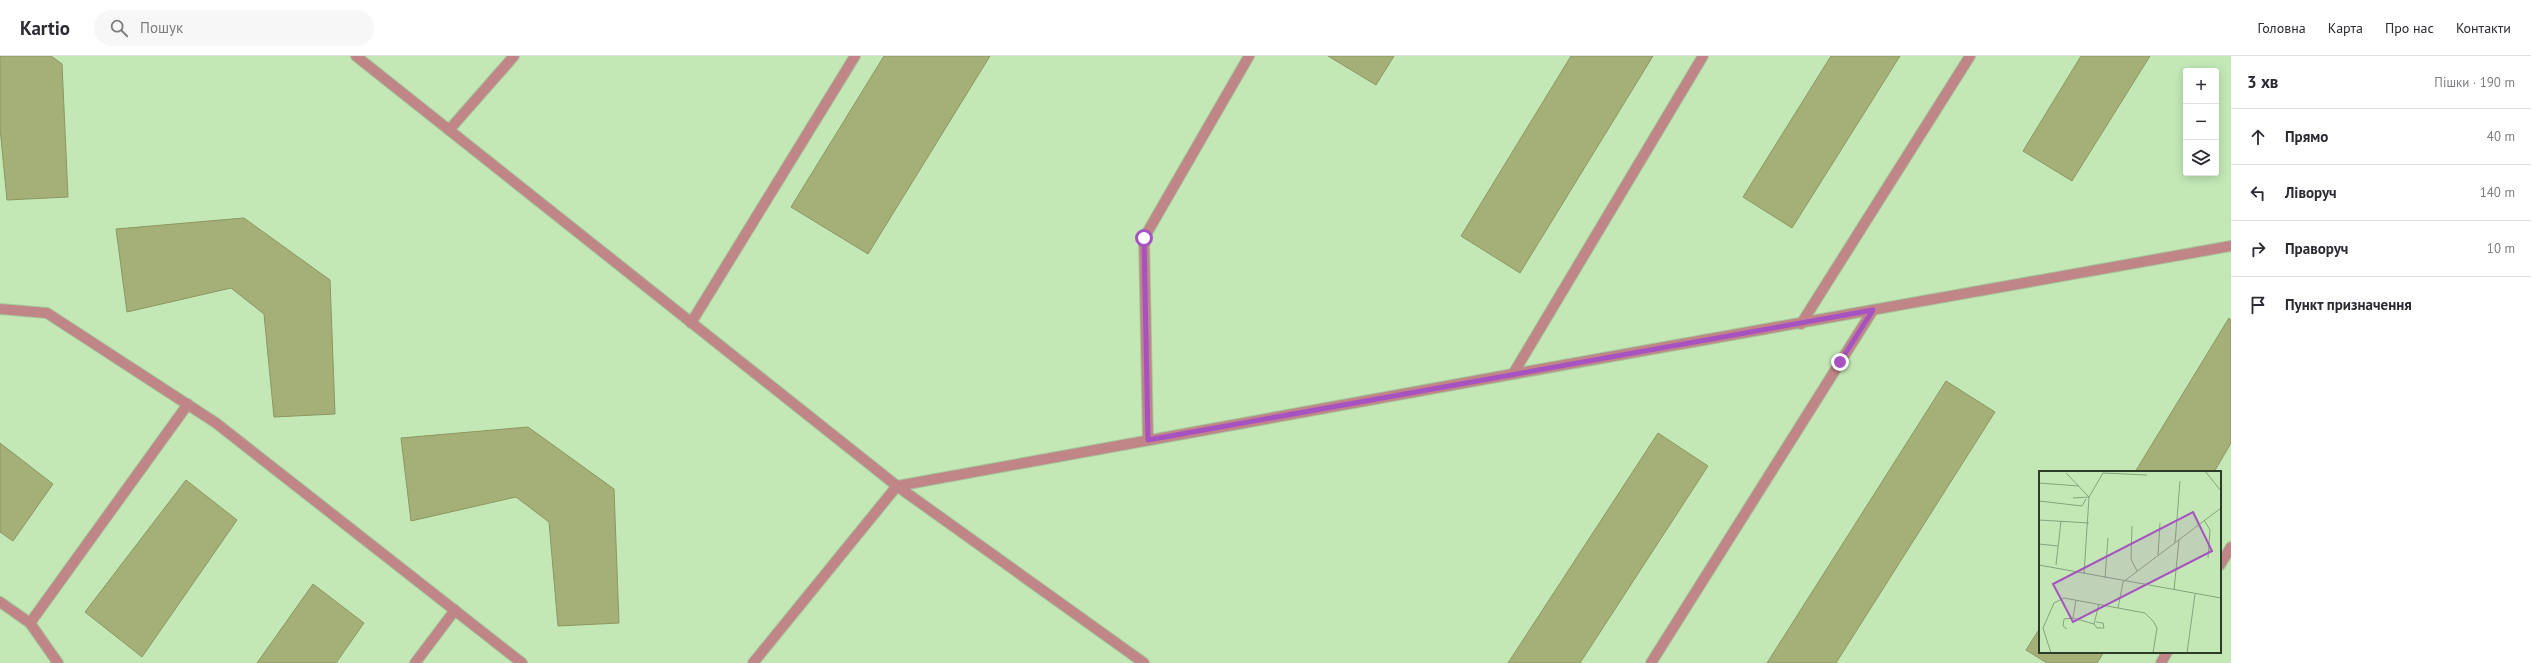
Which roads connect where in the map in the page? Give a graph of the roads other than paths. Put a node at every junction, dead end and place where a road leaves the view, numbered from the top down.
1 (356, 56) edge
2 (514, 56) edge
3 (854, 56) edge
4 (1249, 56) edge
5 (1704, 56) edge
6 (1970, 56) edge
7 (449, 130) junction
8 (2231, 246) edge
9 (0, 310) edge
10 (1873, 310) junction
11 (691, 323) junction
12 (1801, 324) junction
13 (1513, 374) junction
14 (188, 404) junction
15 (1148, 440) junction
16 (898, 486) junction
17 (2231, 547) edge
18 (2221, 563) edge
19 (0, 602) edge
20 (455, 610) junction
21 (30, 623) junction
22 (2166, 653) edge
23 (58, 663) edge
24 (415, 663) edge
25 (522, 663) edge
26 (754, 663) edge
27 (1144, 663) edge
28 (1651, 663) edge
29 (2161, 663) edge

1 - 7 street
2 - 7 street
3 - 11 street
4 - 15 street
5 - 13 street
6 - 12 street
7 - 11 street
8 - 10 street
9 - 14 street
10 - 12 street
10 - 28 street
11 - 16 street
12 - 13 street
13 - 15 street
14 - 20 street
14 - 21 street
15 - 16 street
16 - 26 street
16 - 27 street
17 - 18 street
19 - 21 street
20 - 24 street
20 - 25 street
21 - 23 street
22 - 29 street

